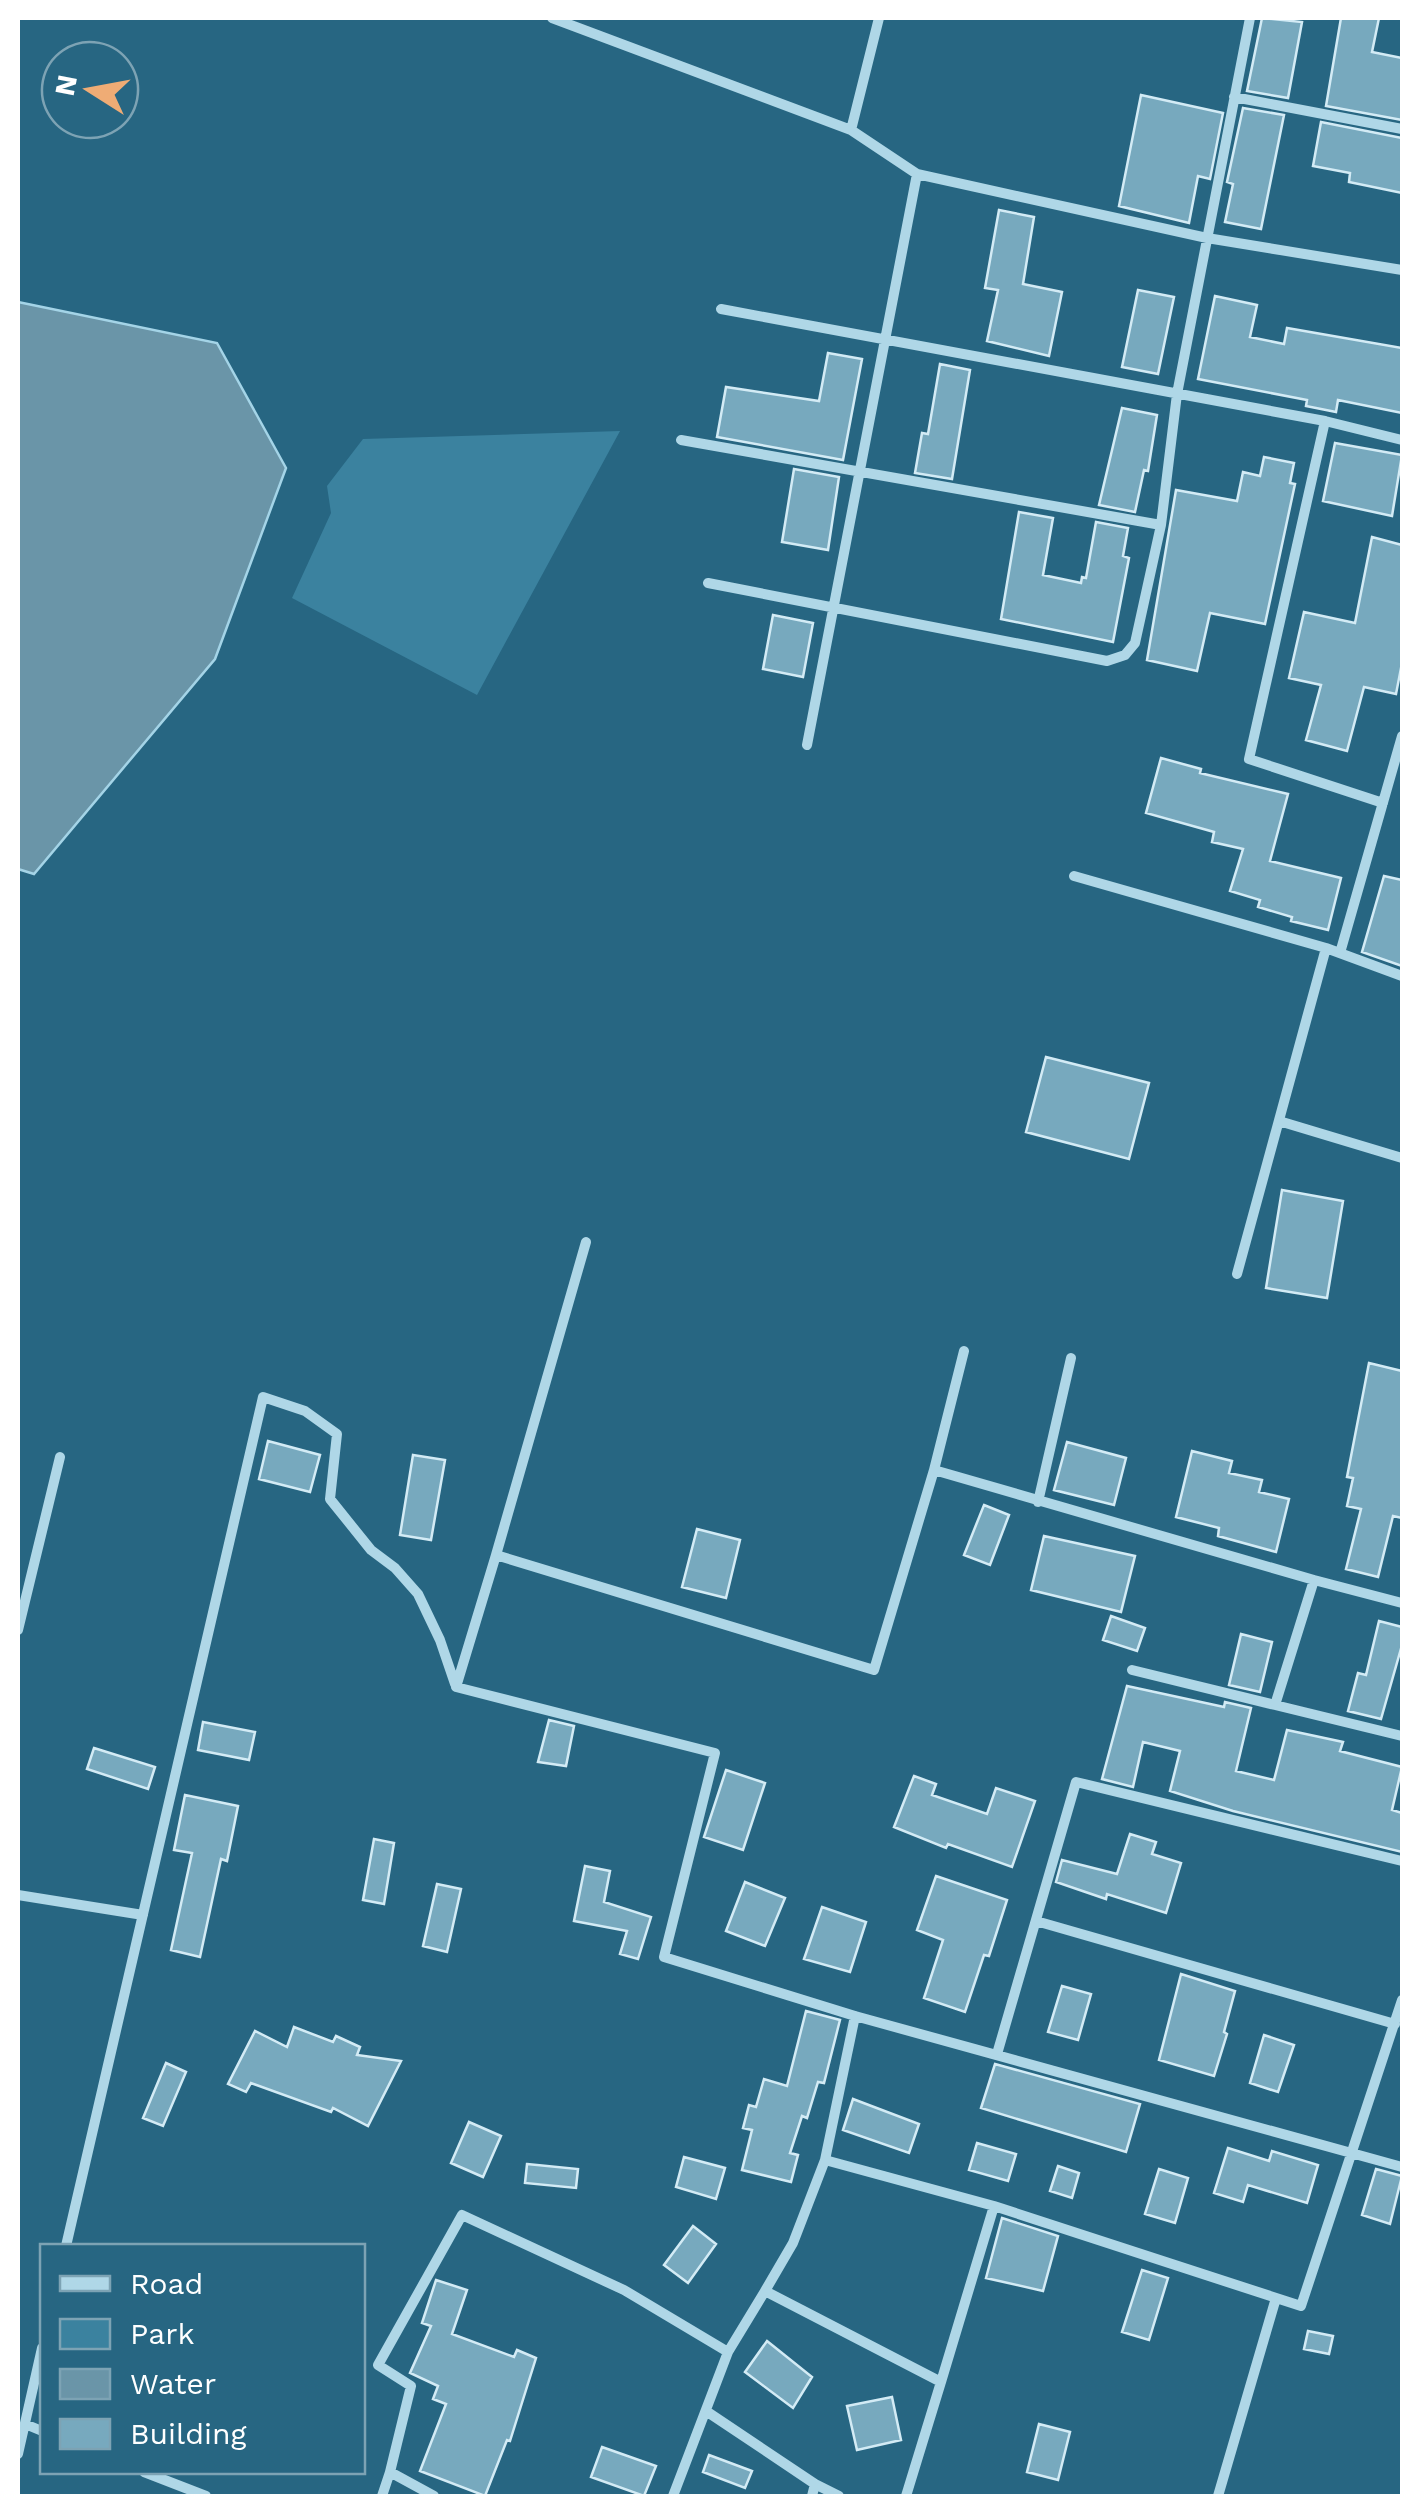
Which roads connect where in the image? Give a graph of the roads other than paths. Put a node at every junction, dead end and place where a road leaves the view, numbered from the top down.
1 (552, 18) edge
2 (879, 18) edge
3 (1250, 18) edge
4 (1234, 97) junction
5 (1402, 129) edge
6 (850, 130) junction
7 (917, 174) junction
8 (1207, 238) junction
9 (1402, 270) edge
10 (721, 310) dead end
11 (884, 338) junction
12 (1177, 394) junction
13 (1325, 420) junction
14 (681, 440) dead end
15 (1402, 440) edge
16 (862, 472) junction
17 (1161, 525) junction
18 (708, 582) dead end
19 (836, 608) junction
20 (1402, 736) edge
21 (807, 745) dead end
22 (1383, 803) junction
23 (1074, 876) dead end
24 (1326, 948) junction
25 (1340, 953) junction
26 (1402, 976) edge
27 (1279, 1121) junction
28 (1402, 1158) edge
29 (586, 1242) dead end
30 (1237, 1274) dead end
31 (964, 1351) dead end
32 (1071, 1358) dead end
33 (60, 1457) dead end
34 (934, 1470) junction
35 (1038, 1502) junction
36 (496, 1555) junction
37 (1314, 1580) junction
38 (1402, 1603) edge
39 (18, 1623) edge
40 (1132, 1670) dead end
41 (456, 1687) junction
42 (1275, 1706) junction
43 (1402, 1736) edge
44 (1402, 1861) edge
45 (18, 1894) edge
46 (143, 1915) junction
47 (1036, 1921) junction
48 (1402, 2000) edge
49 (856, 2016) junction
50 (1395, 2024) junction
51 (998, 2054) junction
52 (1354, 2154) junction
53 (825, 2160) junction
54 (1402, 2166) edge
55 (994, 2206) junction
56 (66, 2244) edge
57 (765, 2291) junction
58 (1276, 2298) junction
59 (728, 2352) junction
60 (40, 2357) edge
61 (941, 2382) junction
62 (706, 2411) junction
63 (25, 2424) junction
64 (40, 2430) edge
65 (18, 2454) edge
66 (390, 2472) junction
67 (149, 2474) edge
68 (813, 2490) edge
69 (206, 2496) edge
70 (382, 2496) edge
71 (434, 2496) edge
72 (674, 2496) edge
73 (839, 2496) edge
74 (906, 2496) edge
75 (1218, 2496) edge

1 - 6 street
2 - 6 street
3 - 4 street
4 - 5 street
4 - 8 street
6 - 7 street
7 - 8 street
7 - 11 street
8 - 9 street
8 - 12 street
10 - 11 street
11 - 12 street
11 - 16 street
12 - 13 street
12 - 17 street
13 - 15 street
13 - 22 street
14 - 16 street
16 - 17 street
16 - 19 street
17 - 19 street
18 - 19 street
19 - 21 street
20 - 22 street
22 - 25 street
23 - 24 street
24 - 25 street
24 - 27 street
25 - 26 street
27 - 28 street
27 - 30 street
29 - 36 street
31 - 34 street
32 - 35 street
33 - 39 street
34 - 35 street
34 - 36 street
35 - 37 street
36 - 41 street
37 - 38 street
37 - 42 street
40 - 42 street
41 - 46 street
41 - 49 street
42 - 43 street
44 - 47 street
45 - 46 street
46 - 56 street
47 - 50 street
47 - 51 street
48 - 50 street
49 - 51 street
49 - 53 street
50 - 52 street
51 - 52 street
52 - 54 street
52 - 58 street
53 - 55 street
53 - 57 street
55 - 58 street
55 - 61 street
57 - 59 street
57 - 61 street
58 - 75 street
59 - 62 street
59 - 66 street
60 - 63 street
61 - 74 street
62 - 68 street
62 - 72 street
63 - 64 street
63 - 65 street
66 - 70 street
66 - 71 street
67 - 69 street
68 - 73 street

